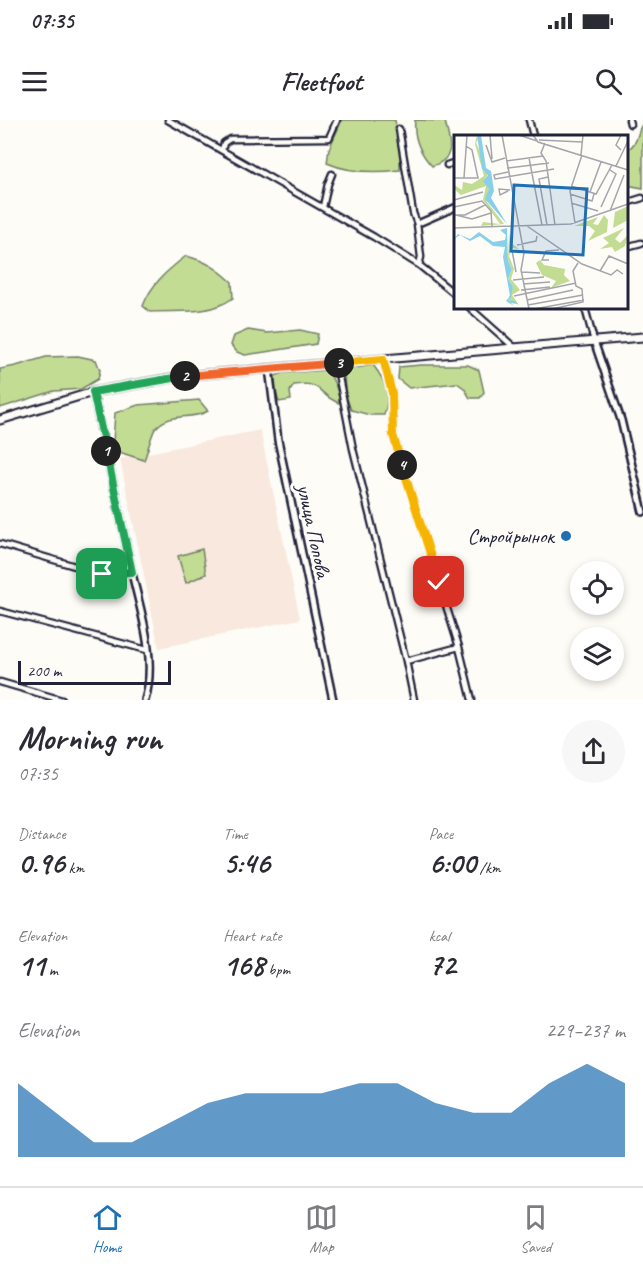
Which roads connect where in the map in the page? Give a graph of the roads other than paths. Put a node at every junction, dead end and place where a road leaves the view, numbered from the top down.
1 (168, 120) edge
2 (337, 120) edge
3 (529, 120) edge
4 (399, 129) dead end
5 (533, 135) edge
6 (222, 150) junction
7 (454, 163) edge
8 (447, 165) dead end
9 (332, 174) dead end
10 (324, 207) junction
11 (454, 208) edge
12 (417, 224) junction
13 (641, 243) dead end
14 (628, 247) edge
15 (419, 265) junction
16 (454, 293) edge
17 (471, 309) edge
18 (585, 309) edge
19 (643, 337) edge
20 (594, 341) junction
21 (515, 348) junction
22 (383, 359) junction
23 (336, 363) junction
24 (269, 368) junction
25 (93, 392) junction
26 (0, 420) edge
27 (643, 512) edge
28 (0, 544) edge
29 (132, 572) junction
30 (0, 611) edge
31 (459, 647) junction
32 (147, 650) junction
33 (406, 661) junction
34 (0, 682) edge
35 (62, 700) edge
36 (145, 700) edge
37 (333, 700) edge
38 (414, 700) edge
39 (472, 700) edge

1 - 6 street
2 - 6 street
3 - 5 street
4 - 12 street
6 - 10 street
7 - 8 street
9 - 10 street
10 - 15 street
11 - 12 street
12 - 15 street
13 - 14 street
15 - 16 street
17 - 21 street
18 - 20 street
19 - 20 main road
20 - 21 main road
20 - 27 street
21 - 22 main road
22 - 23 main road
22 - 31 street
23 - 24 main road
23 - 33 street
24 - 25 main road
24 - 37 street, улица Попова
25 - 26 main road
25 - 29 street
28 - 29 street
29 - 32 street
30 - 32 street
31 - 33 street
31 - 39 street
32 - 36 street
33 - 38 street
34 - 35 street

